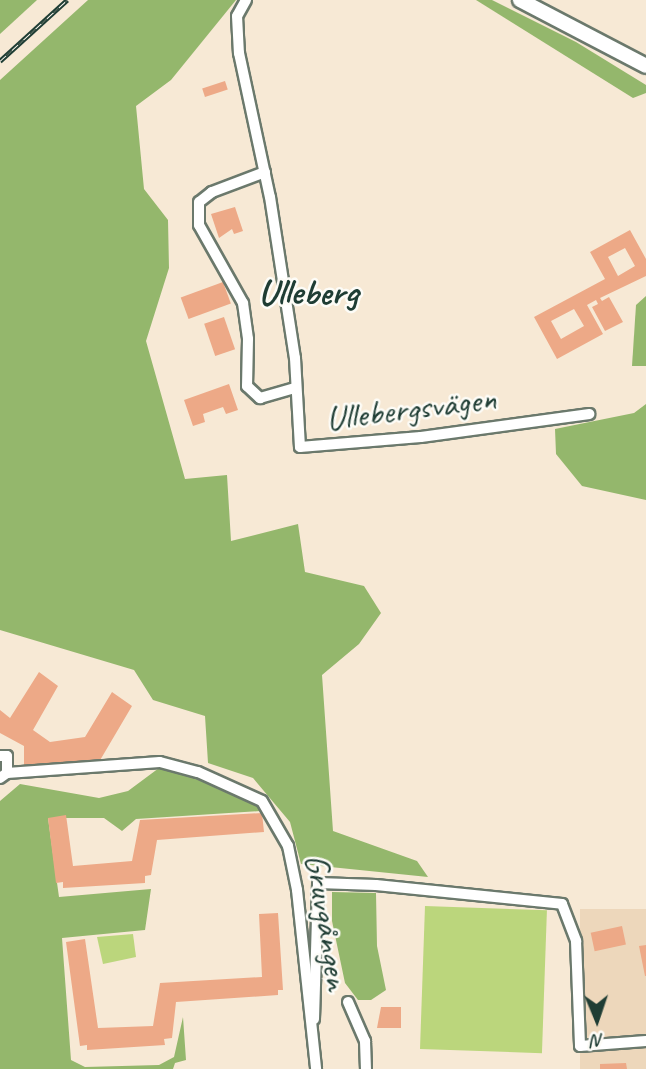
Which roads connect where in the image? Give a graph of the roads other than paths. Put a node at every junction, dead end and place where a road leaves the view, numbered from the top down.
1 (246, 0) edge
2 (520, 0) edge
3 (646, 66) edge
4 (265, 172) junction
5 (296, 388) junction
6 (589, 414) dead end
7 (0, 756) edge
8 (3, 775) edge
9 (348, 1002) dead end
10 (314, 1019) junction
11 (646, 1041) edge
12 (316, 1069) edge
13 (366, 1069) edge

1 - 4 street, Ullebergsvägen
2 - 3 main road
4 - 5 street, Ullebergsvägen
4 - 5 street, Ullebergsvägen
5 - 6 street, Ullebergsvägen
7 - 8 street, Gruvgången
8 - 10 street, Gruvgången
9 - 13 street
10 - 11 street
10 - 12 street, Gruvgången

